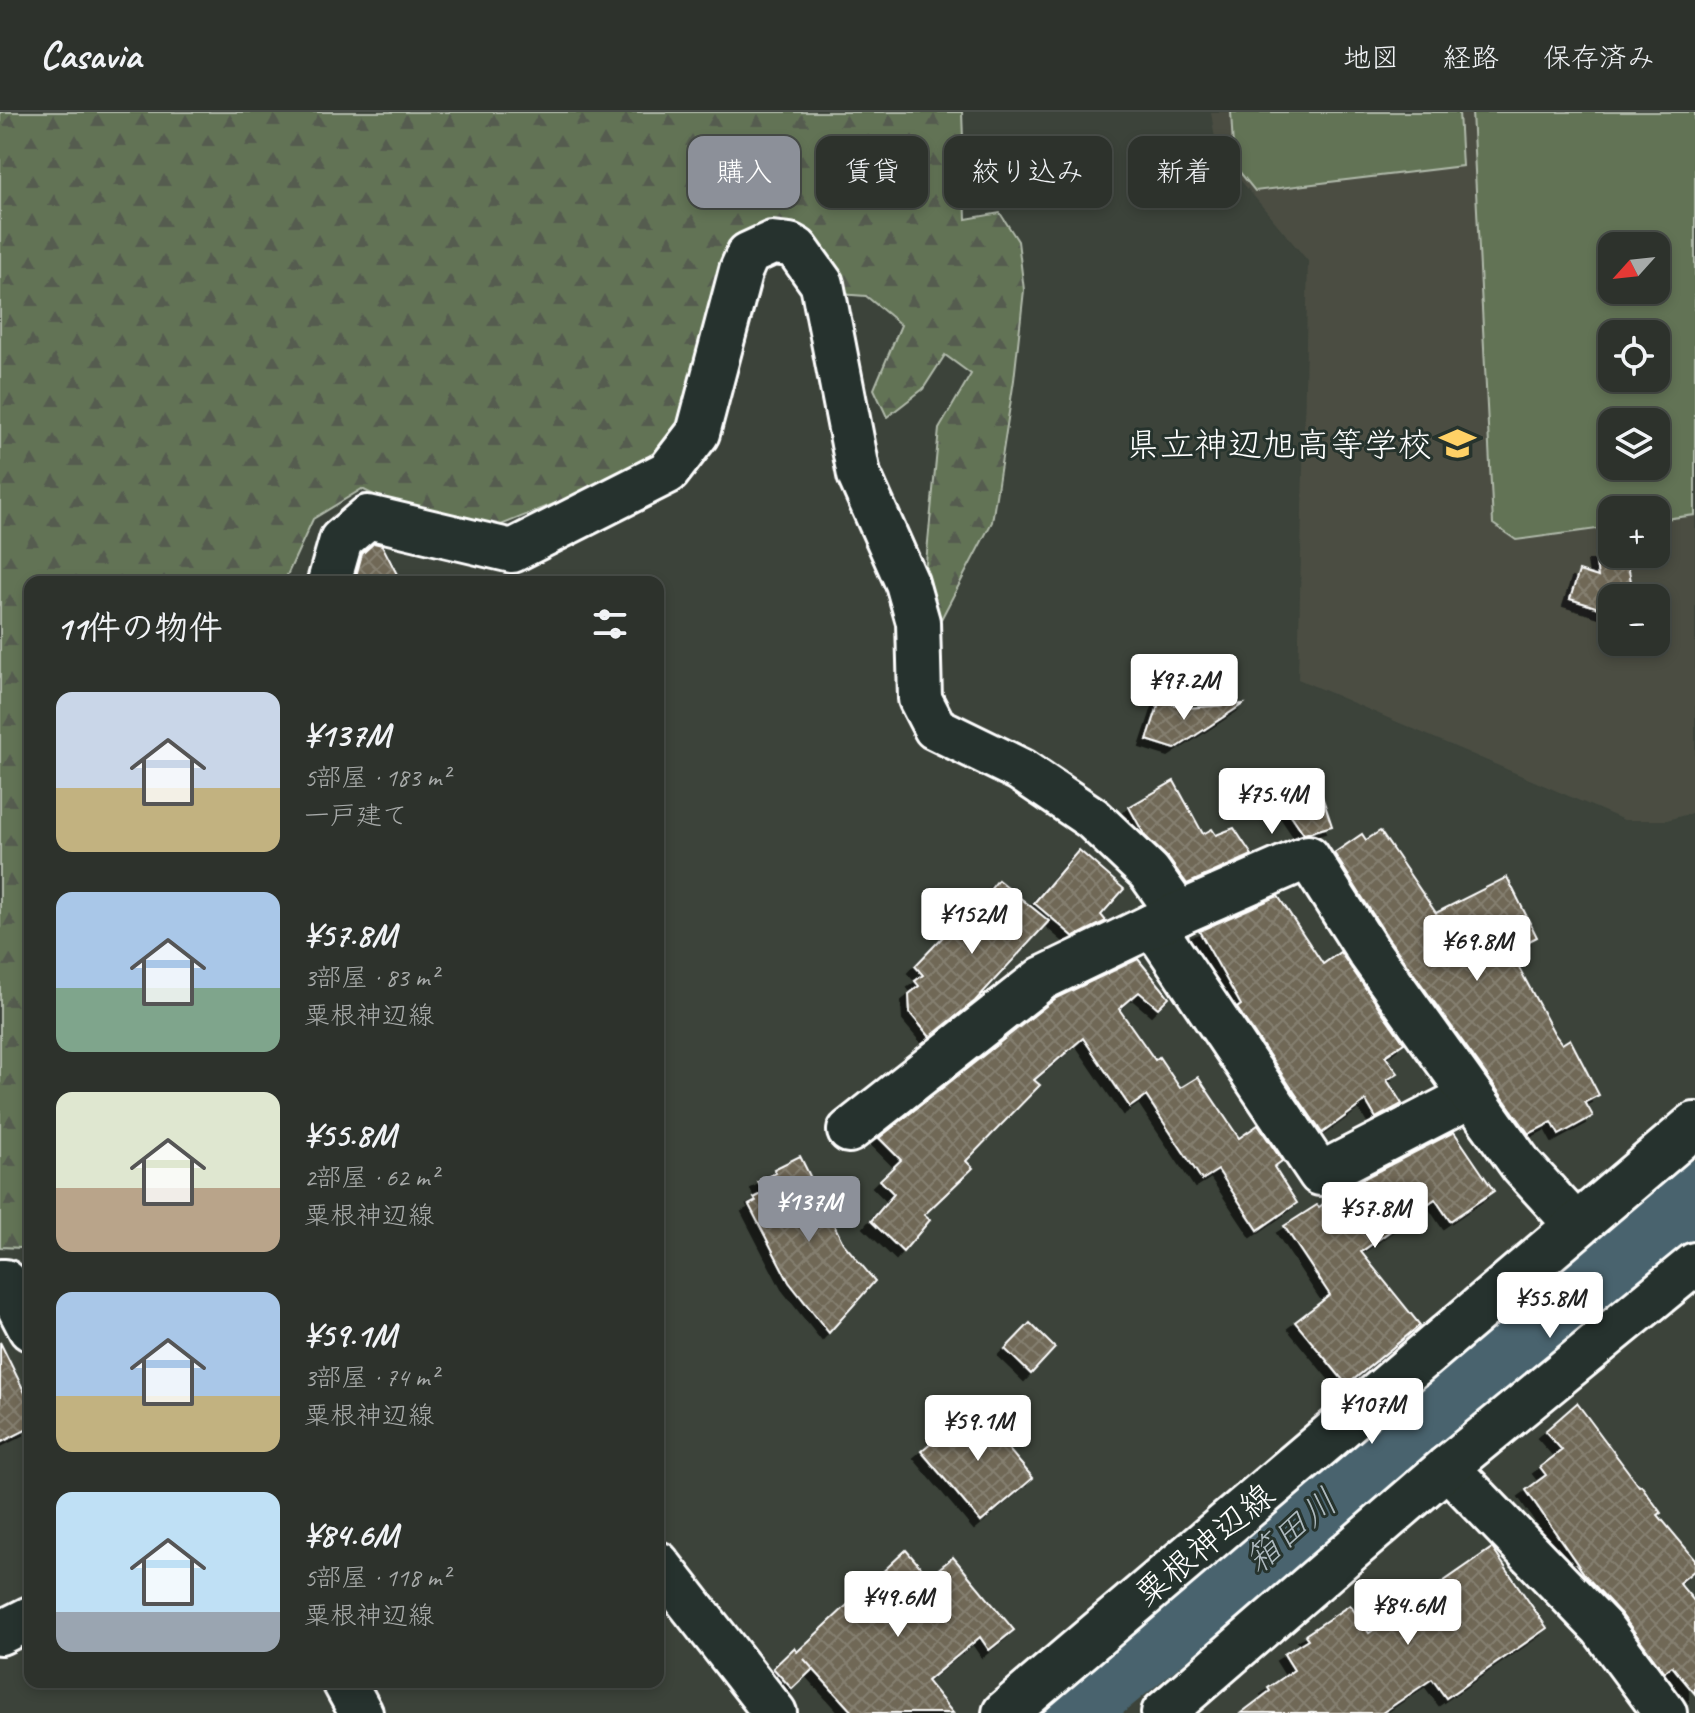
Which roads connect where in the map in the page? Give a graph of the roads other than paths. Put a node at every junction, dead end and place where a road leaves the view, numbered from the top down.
1 (331, 576) edge
2 (1166, 919) junction
3 (1471, 1096) junction
4 (1695, 1125) edge
5 (849, 1131) dead end
6 (1577, 1226) junction
7 (1695, 1264) edge
8 (0, 1281) edge
9 (24, 1317) edge
10 (1447, 1467) junction
11 (664, 1571) edge
12 (24, 1621) edge
13 (0, 1633) edge
14 (347, 1688) edge
15 (361, 1713) edge
16 (775, 1713) edge
17 (1005, 1713) edge
18 (1163, 1713) edge
19 (1665, 1713) edge

1 - 2 street
2 - 3 street
2 - 3 street
2 - 5 street
3 - 6 street
4 - 6 main road, 粟根神辺線
6 - 17 main road, 粟根神辺線
7 - 10 street
8 - 9 street
10 - 18 street
10 - 19 street
11 - 16 street
12 - 13 street
14 - 15 street

